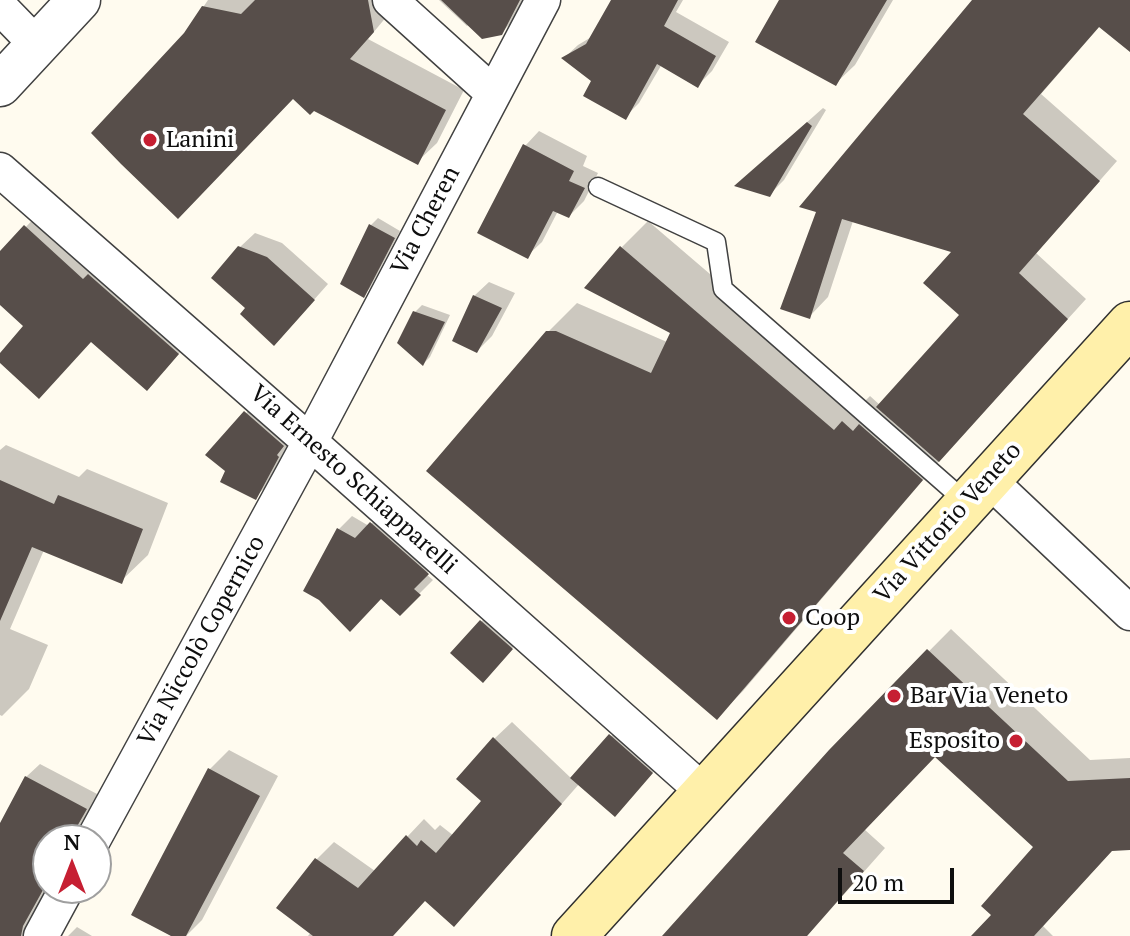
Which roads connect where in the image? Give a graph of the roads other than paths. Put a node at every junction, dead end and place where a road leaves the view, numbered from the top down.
1 (79, 0) edge
2 (390, 0) edge
3 (543, 0) edge
4 (0, 7) edge
5 (37, 45) junction
6 (0, 85) edge
7 (493, 93) junction
8 (0, 170) edge
9 (598, 187) dead end
10 (1130, 324) edge
11 (310, 442) junction
12 (977, 491) junction
13 (1130, 613) edge
14 (704, 792) junction
15 (102, 824) edge
16 (58, 904) edge
17 (41, 936) edge
18 (574, 936) edge

1 - 5 street
2 - 7 street
3 - 7 street, Via Cheren
4 - 5 street
5 - 6 street
7 - 11 street, Via Cheren
8 - 11 street, Via Ernesto Schiapparelli
9 - 12 lane
10 - 12 main road, Via Vittorio Veneto
11 - 14 street, Via Ernesto Schiapparelli
11 - 15 street, Via Niccolò Copernico
12 - 13 street
12 - 14 main road, Via Vittorio Veneto
14 - 18 main road, Via Vittorio Veneto
16 - 17 street

